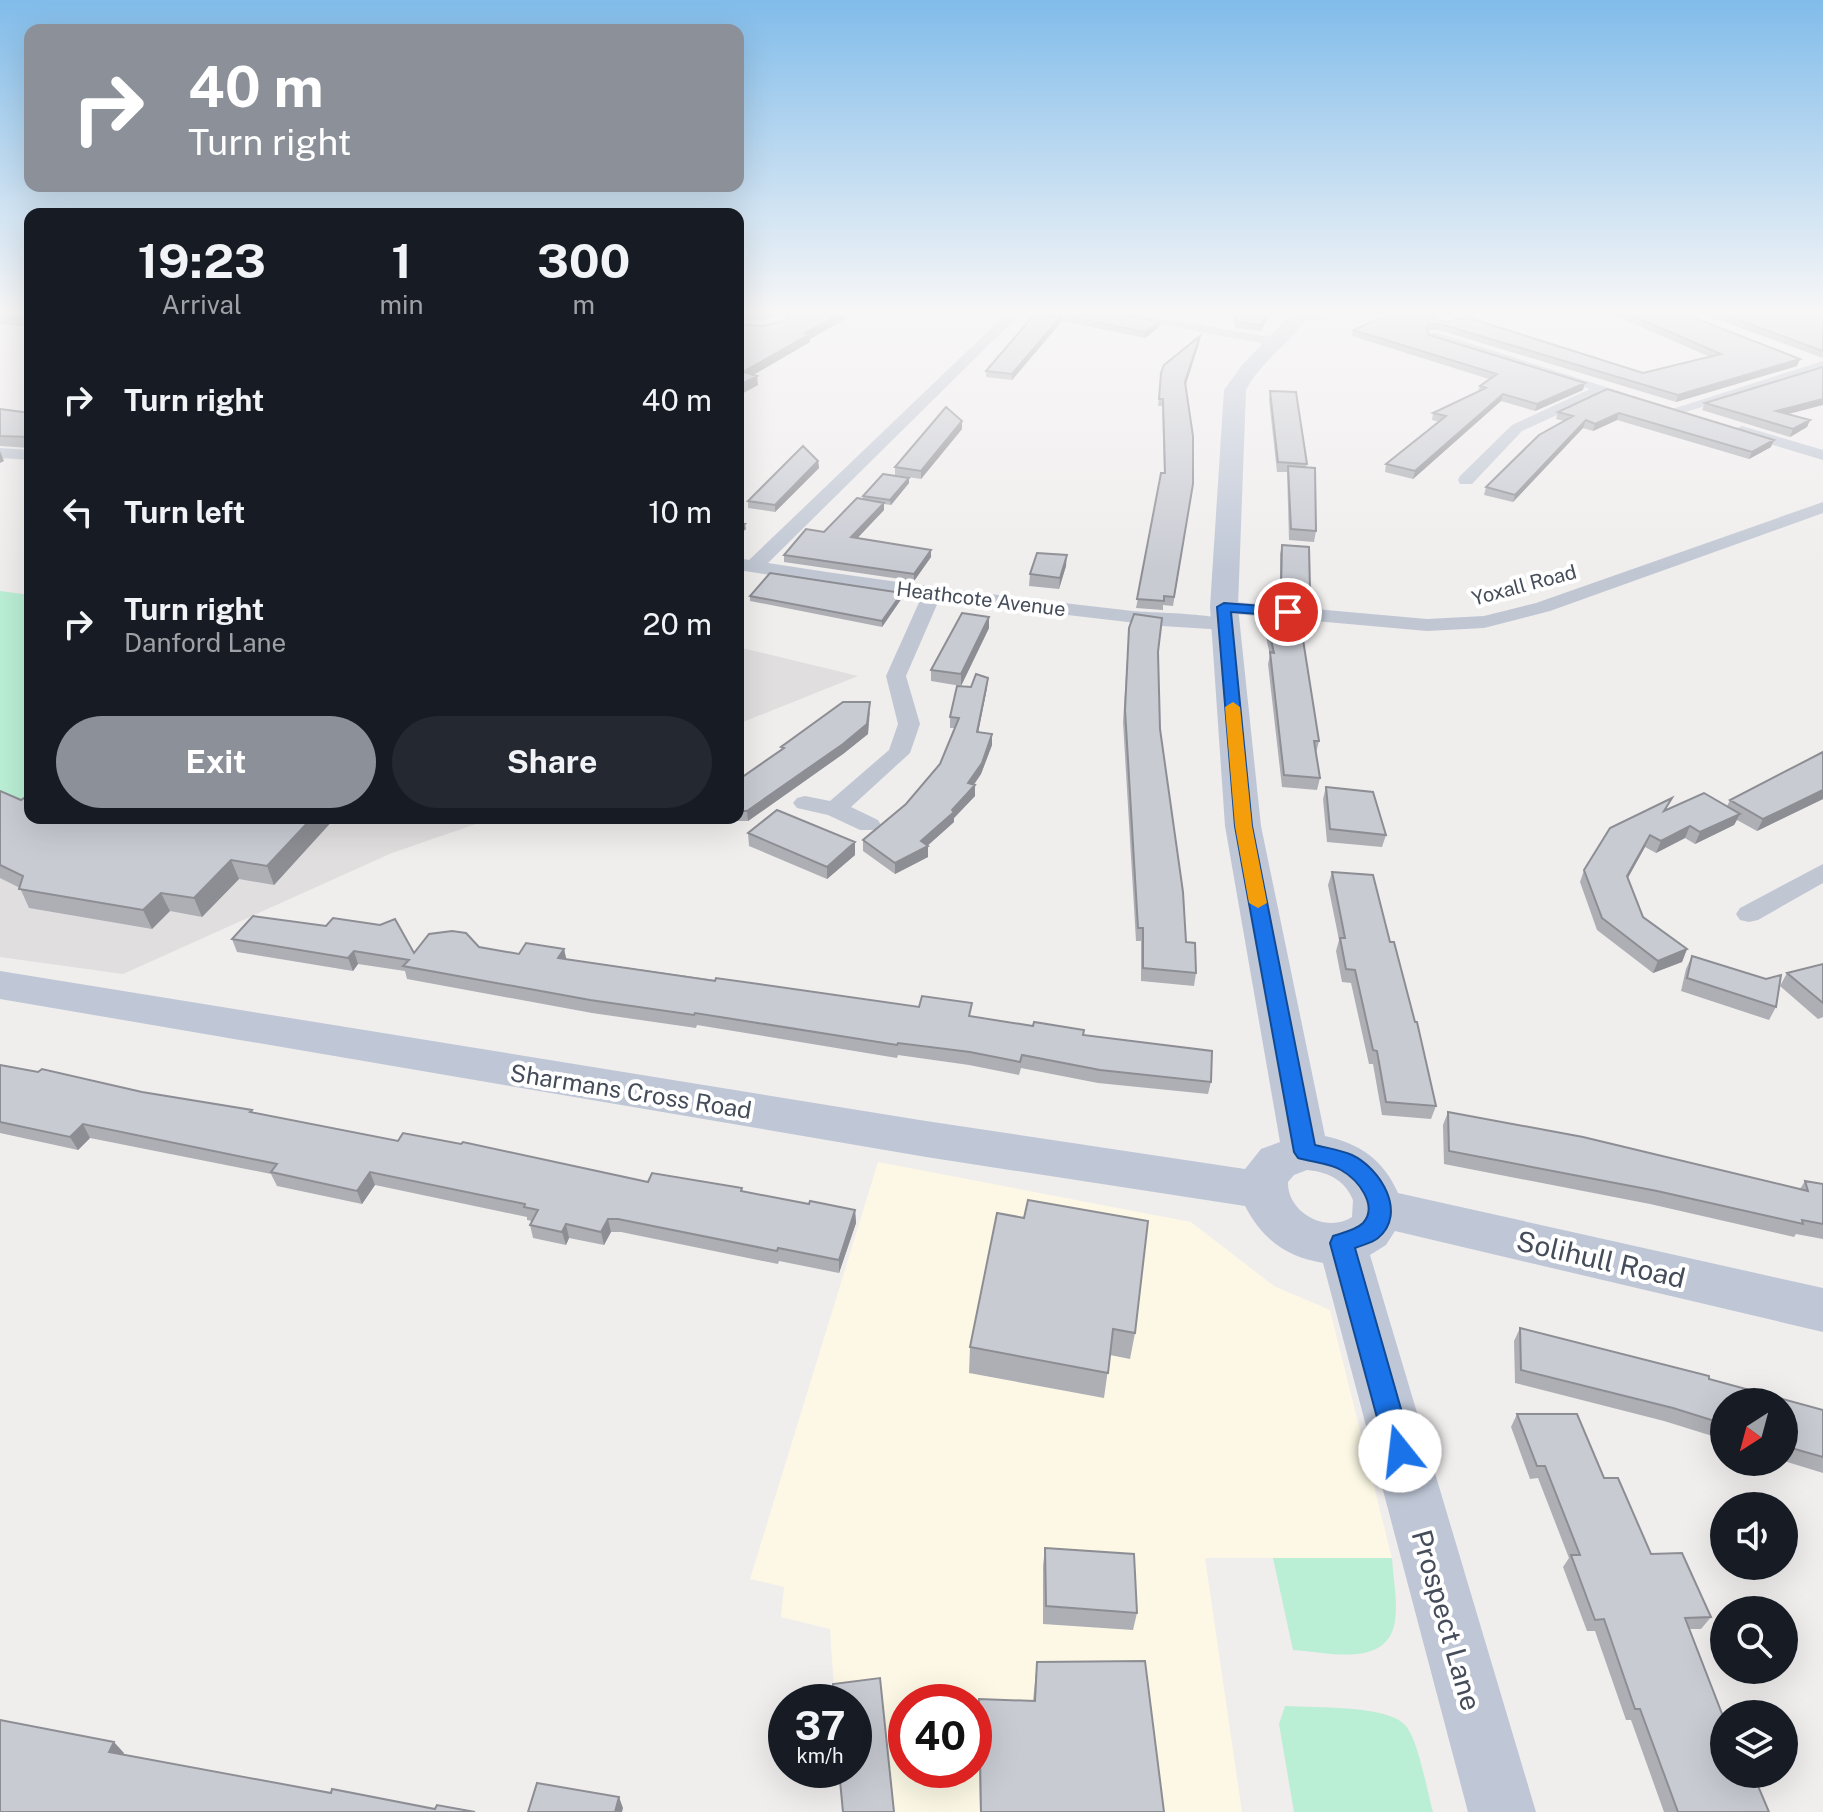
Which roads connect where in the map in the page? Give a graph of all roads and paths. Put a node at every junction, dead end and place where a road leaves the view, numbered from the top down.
1 (923, 400) edge
2 (1233, 400) edge
3 (1580, 400) edge
4 (1637, 400) edge
5 (1711, 400) edge
6 (1674, 411) junction
7 (1704, 420) edge
8 (1734, 429) edge
9 (0, 453) edge
10 (24, 455) edge
11 (1823, 455) edge
12 (1466, 480) dead end
13 (1823, 507) edge
14 (746, 566) edge
15 (932, 594) junction
16 (1225, 616) junction
17 (805, 803) dead end
18 (835, 809) junction
19 (869, 825) dead end
20 (1823, 872) edge
21 (1749, 914) dead end
22 (0, 985) edge
23 (1305, 1152) junction
24 (1262, 1190) junction
25 (1361, 1226) junction
26 (1823, 1310) edge
27 (1502, 1812) edge

1 - 14 street
2 - 16 street
3 - 12 street
4 - 6 street
5 - 6 street
6 - 7 street
8 - 11 street
9 - 10 street
13 - 16 street, Yoxall Road
14 - 15 street, Heathcote Avenue
15 - 16 street, Heathcote Avenue
15 - 18 street
16 - 23 street
17 - 18 street
18 - 19 street
20 - 21 street
22 - 24 street, Sharmans Cross Road
23 - 24 street
23 - 25 street
24 - 25 street
25 - 26 street, Solihull Road
25 - 27 street, Prospect Lane

